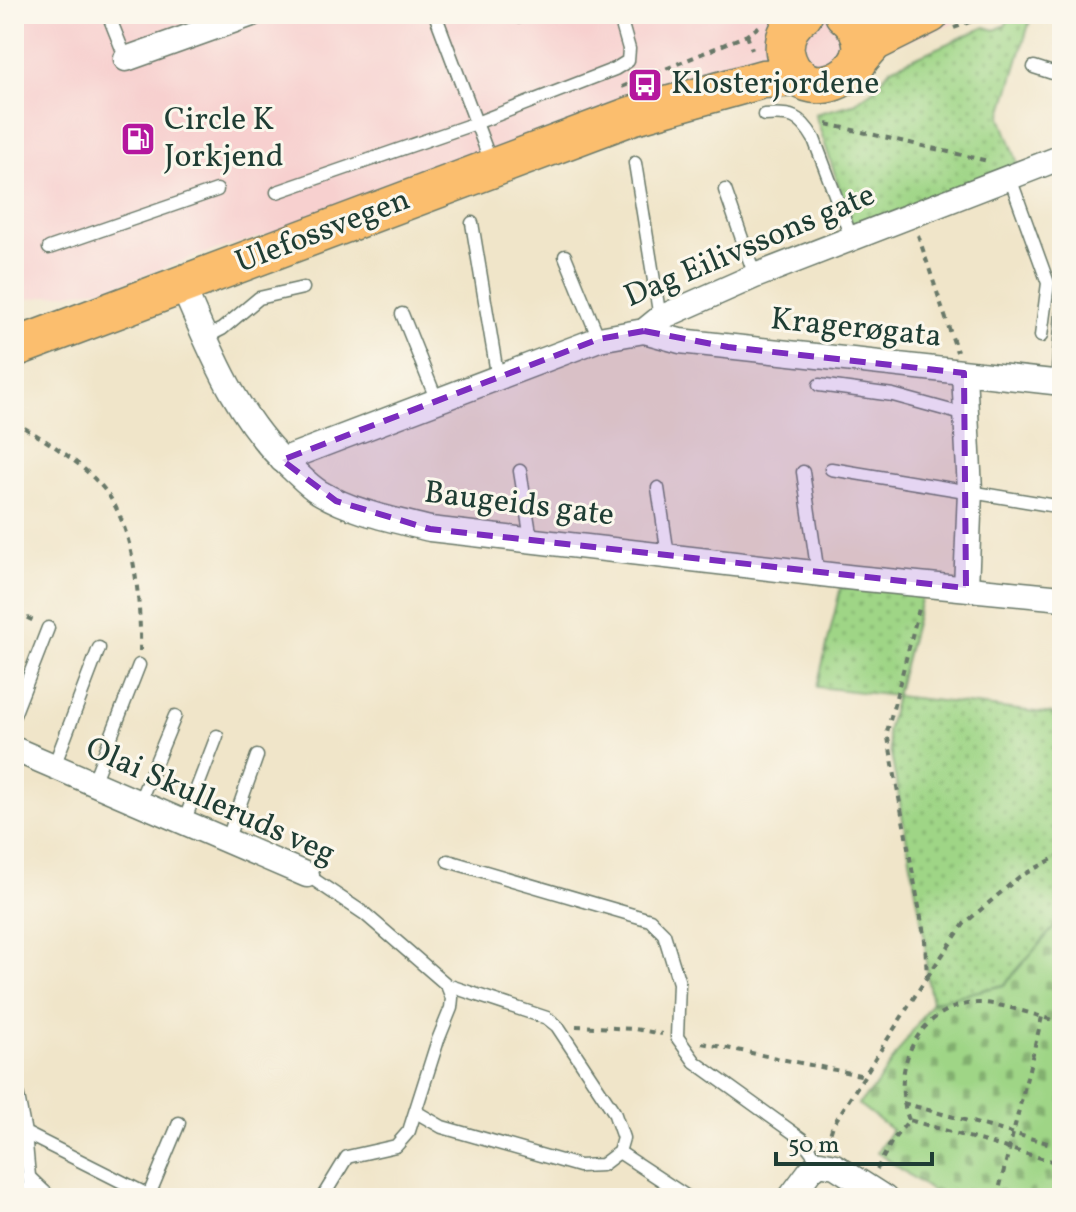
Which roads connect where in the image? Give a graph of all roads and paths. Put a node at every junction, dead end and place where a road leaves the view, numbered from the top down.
1 (108, 14) edge
2 (252, 14) edge
3 (435, 14) edge
4 (619, 14) edge
5 (930, 14) edge
6 (853, 15) edge
7 (786, 27) edge
8 (860, 58) junction
9 (126, 59) joint
10 (1034, 67) dead end
11 (1062, 76) edge
12 (800, 77) junction
13 (622, 106) junction
14 (764, 115) dead end
15 (476, 123) junction
16 (827, 124) dead end
17 (1062, 157) edge
18 (635, 163) dead end
19 (493, 168) junction
20 (1020, 174) junction
21 (217, 190) dead end
22 (725, 190) dead end
23 (277, 192) dead end
24 (912, 214) junction
25 (472, 223) dead end
26 (851, 237) junction
27 (49, 248) dead end
28 (565, 256) dead end
29 (755, 276) junction
30 (182, 285) junction
31 (303, 288) dead end
32 (1062, 312) edge
33 (402, 314) dead end
34 (652, 324) junction
35 (1041, 336) dead end
36 (204, 338) junction
37 (599, 339) junction
38 (14, 348) edge
39 (964, 373) junction
40 (498, 379) junction
41 (1059, 383) edge
42 (819, 385) dead end
43 (437, 401) junction
44 (966, 415) junction
45 (14, 422) edge
46 (282, 460) junction
47 (831, 469) dead end
48 (520, 471) dead end
49 (803, 472) dead end
50 (658, 488) dead end
51 (970, 491) junction
52 (1062, 507) edge
53 (531, 539) junction
54 (668, 555) junction
55 (818, 574) junction
56 (928, 584) junction
57 (966, 588) junction
58 (1062, 598) edge
59 (14, 599) edge
60 (48, 628) joint
61 (99, 648) dead end
62 (139, 665) joint
63 (14, 715) edge
64 (175, 716) dead end
65 (217, 736) dead end
66 (14, 749) edge
67 (257, 756) dead end
68 (54, 766) junction
69 (93, 783) junction
70 (139, 803) junction
71 (184, 822) junction
72 (227, 841) junction
73 (1062, 854) edge
74 (448, 861) dead end
75 (307, 875) joint
76 (927, 977) junction
77 (447, 985) junction
78 (1042, 1017) junction
79 (1062, 1023) edge
80 (557, 1026) junction
81 (677, 1037) junction
82 (14, 1076) edge
83 (865, 1076) junction
84 (903, 1103) junction
85 (416, 1112) junction
86 (909, 1120) junction
87 (179, 1123) dead end
88 (25, 1133) junction
89 (1013, 1133) junction
90 (1062, 1147) edge
91 (1008, 1148) junction
92 (619, 1152) junction
93 (28, 1161) junction
94 (820, 1163) junction
95 (1062, 1164) edge
96 (14, 1169) edge
97 (30, 1178) junction
98 (876, 1192) edge
99 (151, 1196) edge
100 (31, 1198) edge
101 (51, 1198) edge
102 (322, 1198) edge
103 (689, 1198) edge
104 (790, 1198) edge
105 (997, 1198) edge

1 - 9 lane
2 - 9 street
3 - 15 lane
4 - 15 lane
5 - 8 main road
6 - 8 main road
7 - 12 main road
7 - 13 main road, Ulefossvegen
7 - 13 path
8 - 12 main road, Ulefossvegen
10 - 11 lane
12 - 13 main road, Ulefossvegen
13 - 19 main road, Ulefossvegen
14 - 26 lane
15 - 19 lane
15 - 23 lane
16 - 20 path
17 - 20 street, Dag Eilivssons gate
18 - 34 lane
19 - 30 main road, Ulefossvegen
20 - 24 street, Dag Eilivssons gate
20 - 35 lane
21 - 27 lane
22 - 29 lane
24 - 26 street, Dag Eilivssons gate
24 - 39 path
25 - 40 lane
26 - 29 street, Dag Eilivssons gate
28 - 37 lane
29 - 34 street, Dag Eilivssons gate
30 - 36 street, Baugeids gate
30 - 38 main road, Ulefossvegen
31 - 36 lane
32 - 41 lane
33 - 43 lane
34 - 37 street, Dag Eilivssons gate
34 - 39 street, Kragerøgata
36 - 46 street, Baugeids gate
37 - 40 street, Dag Eilivssons gate
39 - 41 street, Kragerøgata
39 - 44 street
40 - 43 street, Dag Eilivssons gate
42 - 44 lane
43 - 46 street, Dag Eilivssons gate
44 - 51 street
45 - 62 path
46 - 53 street, Baugeids gate
47 - 51 lane
48 - 53 lane
49 - 55 lane
50 - 54 lane
51 - 52 lane
51 - 57 street
53 - 54 street, Baugeids gate
54 - 55 street, Baugeids gate
55 - 56 street, Baugeids gate
56 - 57 street, Baugeids gate
56 - 76 path
57 - 58 street, Baugeids gate
59 - 60 path
60 - 63 lane
61 - 68 lane
62 - 69 lane
64 - 70 lane
65 - 71 lane
66 - 68 street, Olai Skulleruds veg
67 - 72 lane
68 - 69 street, Olai Skulleruds veg
69 - 70 street, Olai Skulleruds veg
70 - 71 street, Olai Skulleruds veg
71 - 72 street, Olai Skulleruds veg
72 - 75 street, Olai Skulleruds veg
73 - 76 path
74 - 81 lane
75 - 77 lane, Olai Skulleruds veg
76 - 83 path
77 - 80 lane
77 - 85 lane
78 - 79 path
78 - 84 path
78 - 89 path
80 - 81 path
80 - 92 lane
81 - 83 path
81 - 94 lane
82 - 88 lane
83 - 94 path
84 - 86 path
84 - 89 path
85 - 92 lane
85 - 102 lane
86 - 91 path
86 - 98 path
87 - 99 lane
88 - 93 lane
88 - 99 lane
89 - 90 path
89 - 91 path
91 - 95 path
91 - 105 path
92 - 103 lane
93 - 96 lane
93 - 97 lane
94 - 98 street
94 - 104 street
97 - 100 lane
97 - 101 lane

